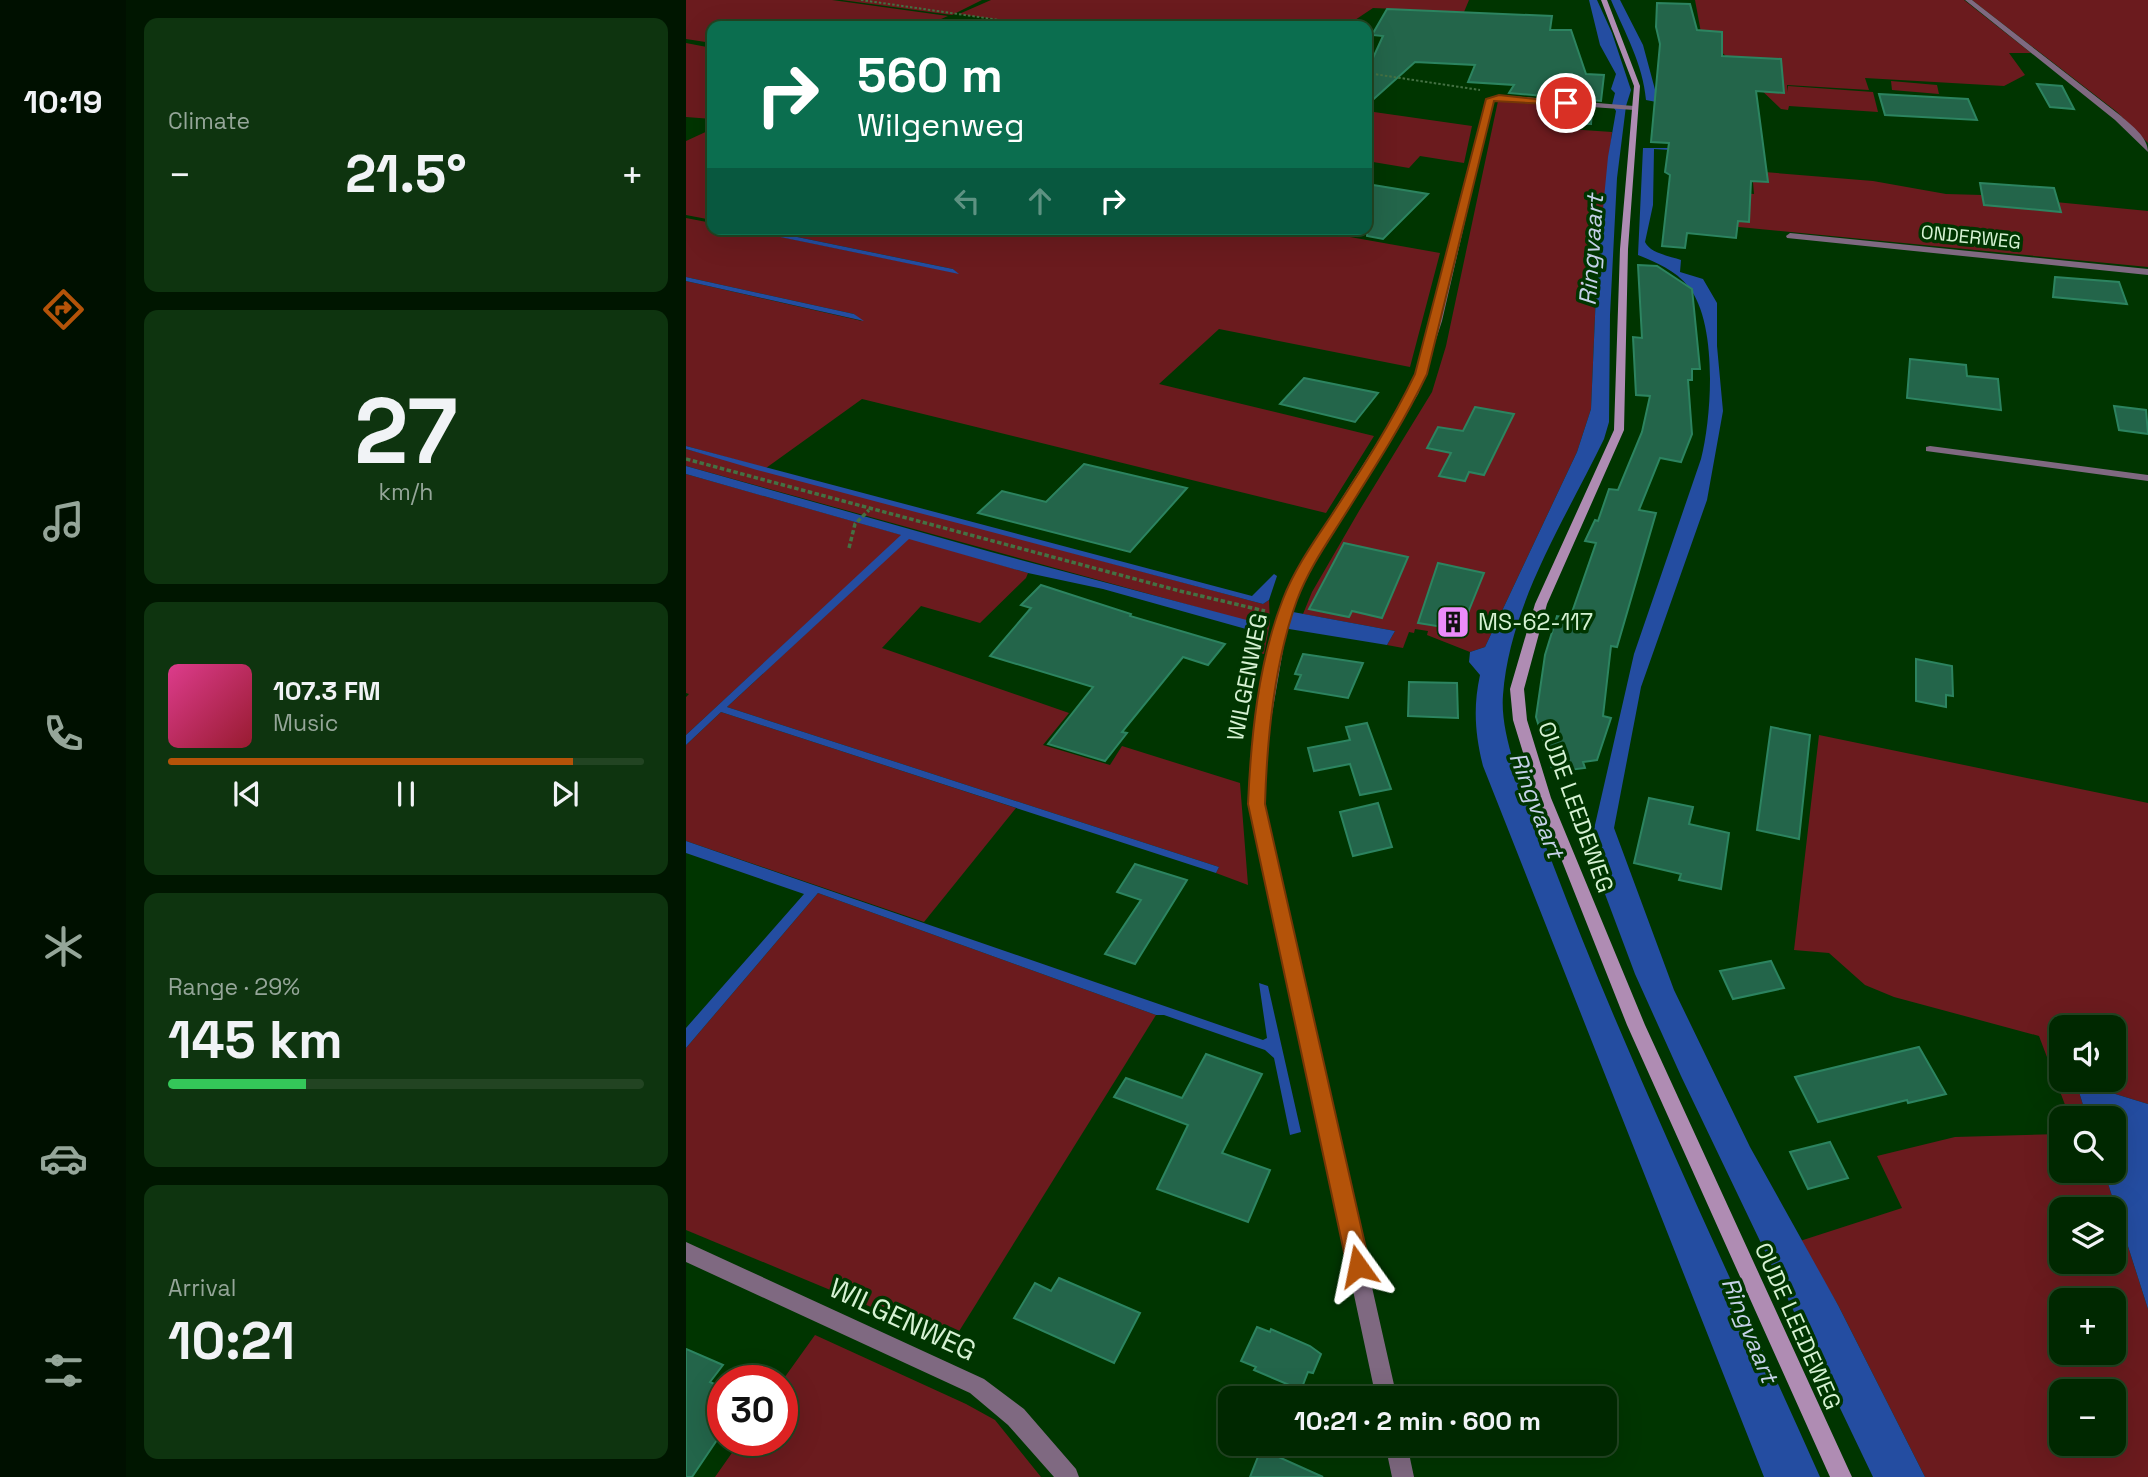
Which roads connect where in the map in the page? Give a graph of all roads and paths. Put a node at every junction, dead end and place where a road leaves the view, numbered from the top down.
1 (862, 0) edge
2 (1604, 0) edge
3 (1968, 0) edge
4 (1007, 21) edge
5 (1372, 74) edge
6 (1493, 97) junction
7 (1632, 108) junction
8 (2148, 150) edge
9 (1790, 236) dead end
10 (2148, 272) edge
11 (1930, 449) dead end
12 (686, 459) edge
13 (2148, 478) edge
14 (870, 509) junction
15 (849, 548) dead end
16 (1283, 615) junction
17 (686, 1252) edge
18 (1383, 1386) edge
19 (1399, 1456) edge
20 (1068, 1477) edge
21 (1403, 1477) edge
22 (1841, 1477) edge

1 - 4 path
2 - 7 street, OUDE LEEDEWEG
3 - 8 street
5 - 6 path
6 - 7 street
6 - 16 street, WILGENWEG
7 - 22 street, OUDE LEEDEWEG
9 - 10 street, ONDERWEG
11 - 13 street
12 - 14 path
14 - 15 path
14 - 16 path
16 - 18 street, WILGENWEG
17 - 20 street, WILGENWEG
19 - 21 street

